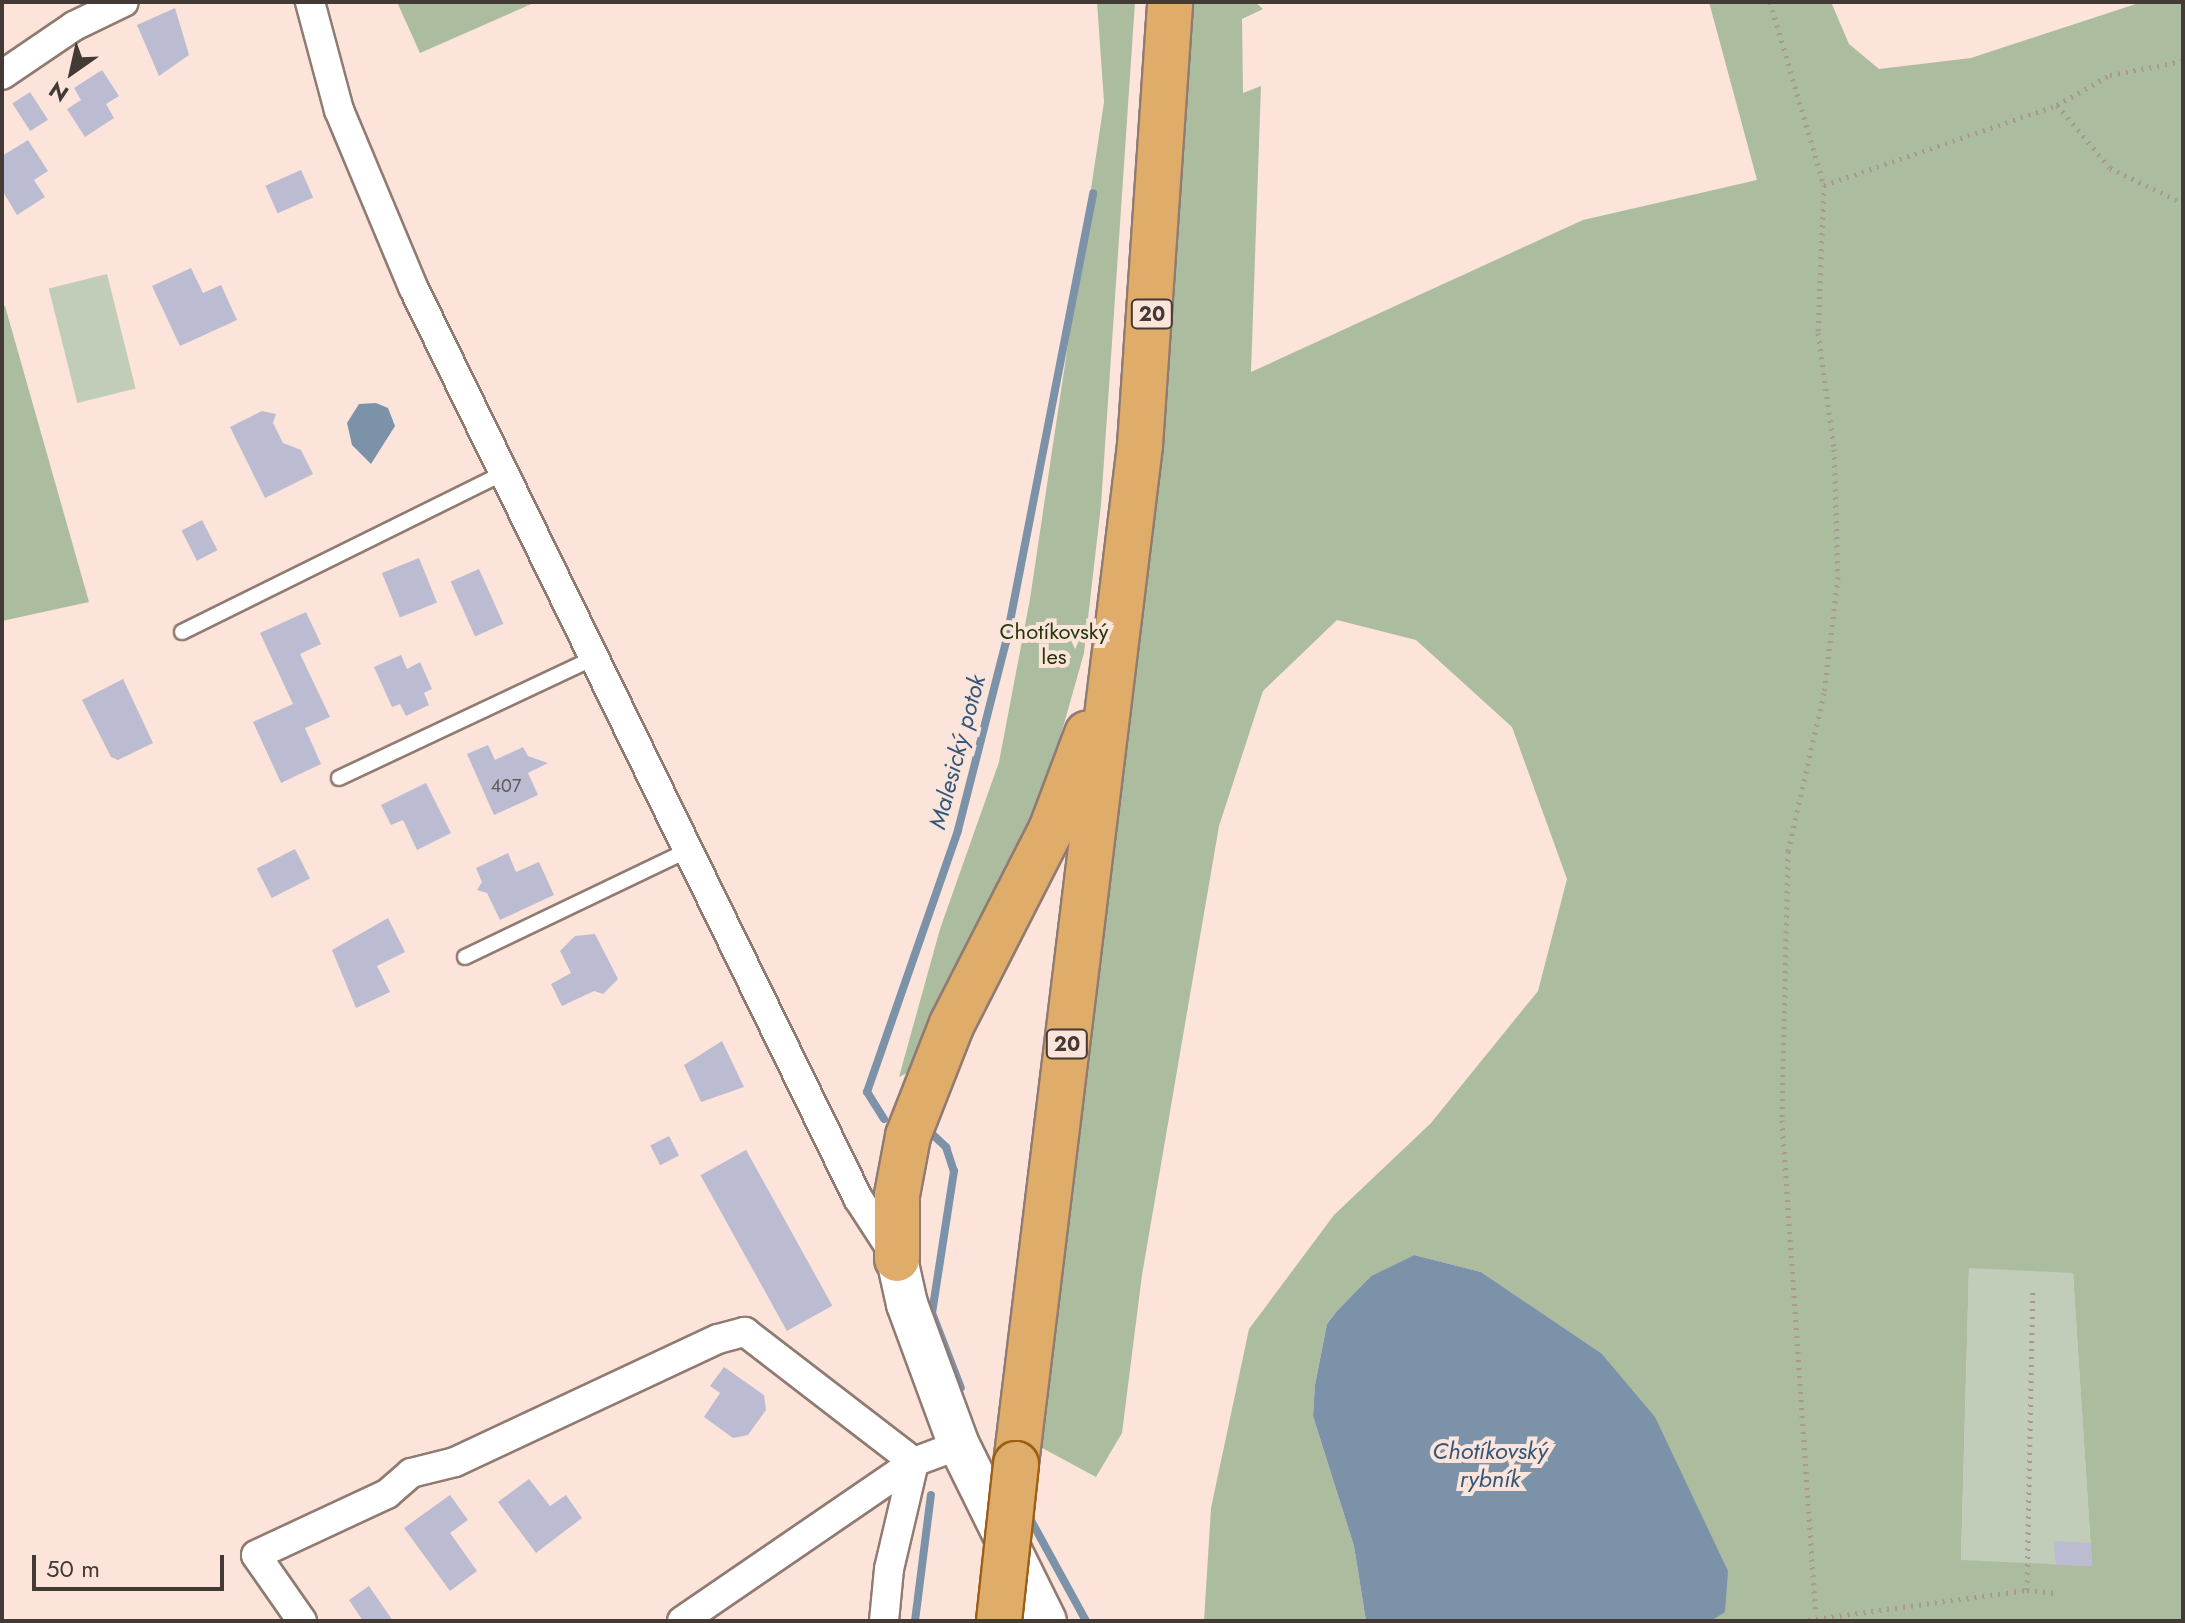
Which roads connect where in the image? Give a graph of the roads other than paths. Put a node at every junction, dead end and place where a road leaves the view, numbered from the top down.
1 (124, 2) edge
2 (310, 2) edge
3 (1170, 2) edge
4 (2, 75) edge
5 (504, 473) junction
6 (1119, 624) junction
7 (182, 632) dead end
8 (594, 658) junction
9 (339, 778) dead end
10 (688, 850) junction
11 (465, 957) dead end
12 (897, 1259) junction
13 (959, 1445) junction
14 (914, 1462) junction
15 (302, 1621) edge
16 (682, 1621) edge
17 (884, 1621) edge
18 (999, 1621) edge
19 (1046, 1621) edge

1 - 4 street
2 - 5 street
3 - 6 main road, 20
5 - 7 lane
5 - 8 street
6 - 12 main road
6 - 18 main road, 20, bridge
8 - 9 lane
8 - 10 street
10 - 11 lane
10 - 12 street
12 - 13 street
13 - 14 street
13 - 19 street
14 - 15 street
14 - 16 street
14 - 17 street

